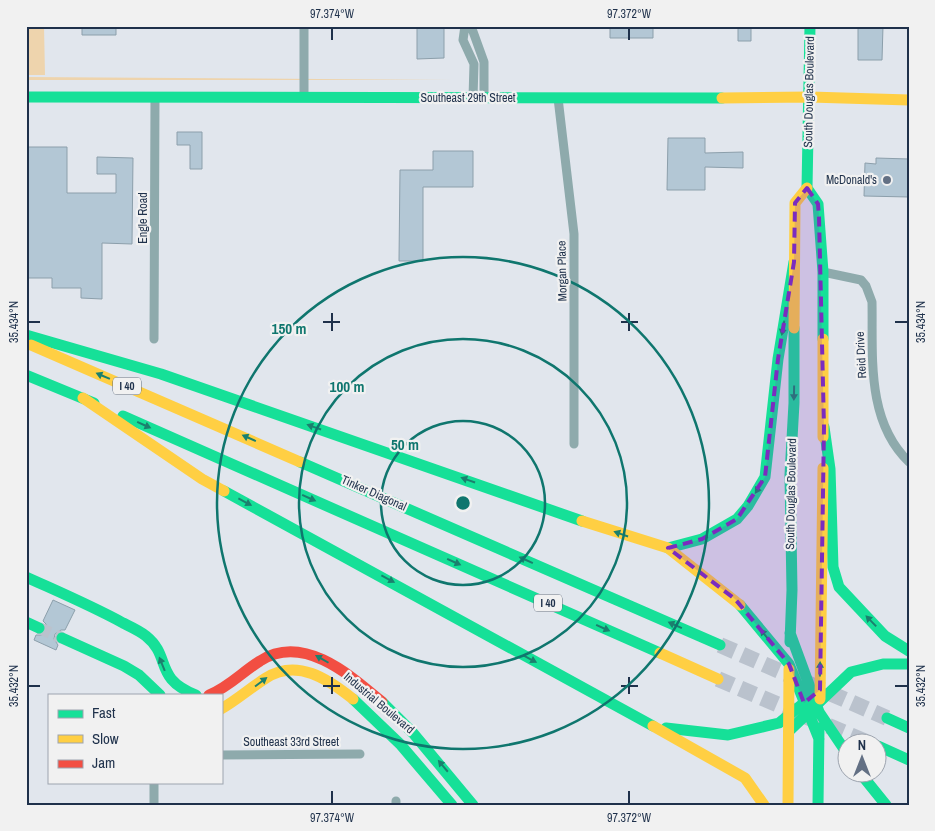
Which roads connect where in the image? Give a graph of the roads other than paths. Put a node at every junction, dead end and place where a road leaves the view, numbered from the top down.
1 (304, 26) edge
2 (466, 26) edge
3 (471, 26) edge
4 (810, 26) edge
5 (304, 96) junction
6 (26, 97) edge
7 (810, 97) junction
8 (155, 98) junction
9 (479, 98) junction
10 (558, 98) junction
11 (909, 100) edge
12 (808, 188) junction
13 (794, 262) junction
14 (823, 272) junction
15 (26, 335) edge
16 (154, 339) dead end
17 (26, 343) edge
18 (26, 375) edge
19 (83, 398) junction
20 (824, 427) junction
21 (574, 444) dead end
22 (909, 462) edge
23 (668, 548) junction
24 (26, 577) edge
25 (26, 622) edge
26 (39, 628) tunnel mouth
27 (790, 633) junction
28 (62, 638) tunnel mouth
29 (720, 645) tunnel mouth
30 (909, 651) edge
31 (789, 664) junction
32 (909, 664) edge
33 (718, 679) tunnel mouth
34 (159, 694) edge
35 (193, 694) edge
36 (212, 694) edge
37 (814, 703) junction
38 (222, 709) edge
39 (789, 715) junction
40 (887, 718) tunnel mouth
41 (659, 727) junction
42 (909, 728) edge
43 (789, 731) junction
44 (838, 740) edge
45 (888, 751) edge
46 (360, 754) dead end
47 (222, 755) edge
48 (909, 760) edge
49 (154, 784) edge
50 (869, 784) edge
51 (154, 805) edge
52 (452, 805) edge
53 (473, 805) edge
54 (764, 805) edge
55 (788, 805) edge
56 (818, 805) edge
57 (886, 805) edge

1 - 5 street
2 - 9 street
3 - 9 street
4 - 7 main road, South Douglas Boulevard
5 - 8 main road, Southeast 29th Street
5 - 9 main road, Southeast 29th Street
6 - 8 main road, Southeast 29th Street
7 - 10 main road, Southeast 29th Street
7 - 11 main road, Southeast 29th Street
7 - 12 main road, South Douglas Boulevard
8 - 16 street, Engle Road
9 - 10 main road, Southeast 29th Street
10 - 21 street, Morgan Place
12 - 13 main road, South Douglas Boulevard
12 - 14 main road, South Douglas Boulevard
13 -> 23 main road
13 -> 27 main road, South Douglas Boulevard
14 - 20 main road, South Douglas Boulevard
14 - 22 street, Reid Drive
23 -> 15 main road
29 -> 17 main road, Tinker Diagonal / I 40
18 - 19 main road, I 40
19 -> 33 main road, I 40
19 -> 41 main road
30 -> 20 main road
37 -> 20 main road, South Douglas Boulevard
31 -> 23 main road
35 -> 24 main road
25 - 26 main road
27 - 31 main road, South Douglas Boulevard
27 - 37 main road
28 - 34 main road
31 - 37 main road
31 - 39 main road, South Douglas Boulevard
32 - 37 main road
53 -> 36 main road, Industrial Boulevard
37 - 39 main road
37 - 43 main road
37 - 44 main road
37 - 56 main road, South Douglas Boulevard
38 -> 52 main road, Industrial Boulevard
39 - 41 main road
39 - 43 main road, South Douglas Boulevard
40 - 42 main road
41 - 54 main road
43 - 55 main road, South Douglas Boulevard
45 - 48 main road
46 - 47 street, Southeast 33rd Street
49 - 51 street
50 - 57 main road

